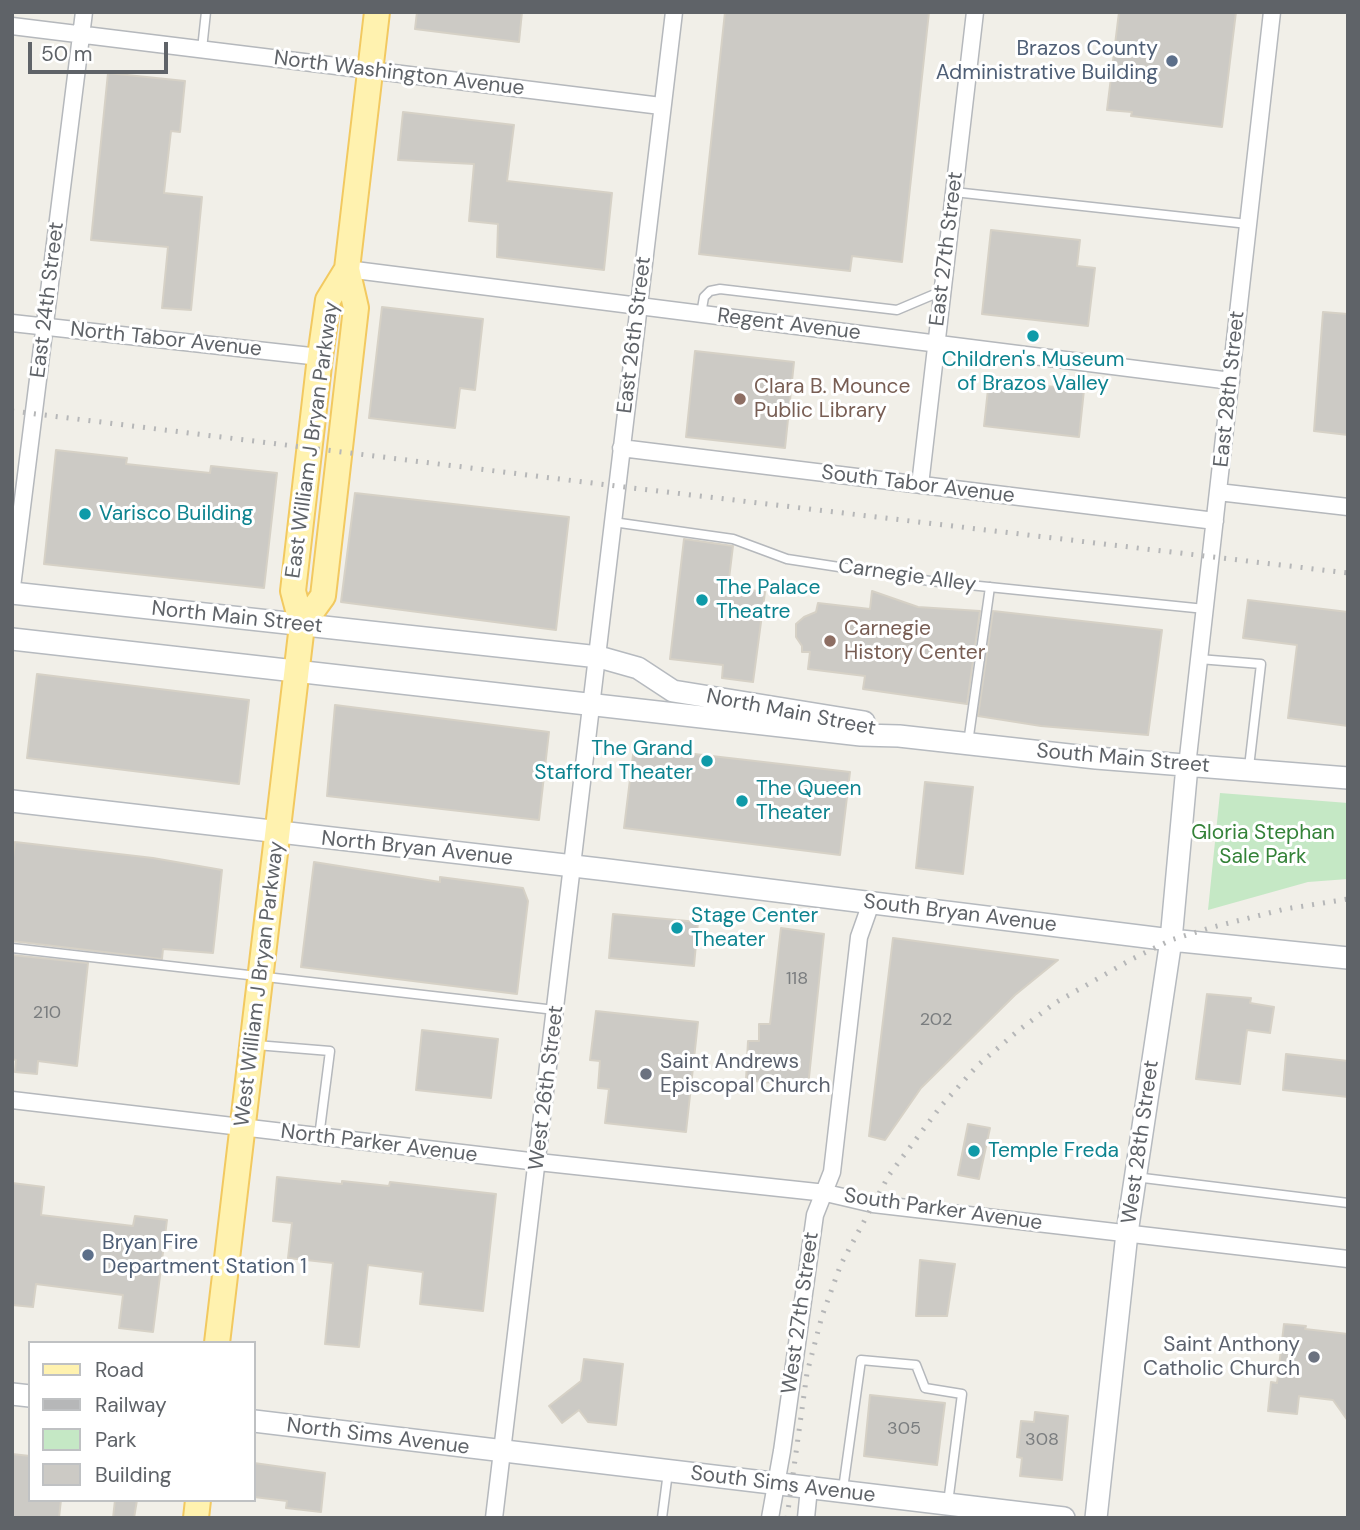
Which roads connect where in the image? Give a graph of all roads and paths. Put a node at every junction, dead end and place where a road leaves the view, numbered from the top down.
1 (84, 12) edge
2 (206, 12) edge
3 (377, 12) edge
4 (674, 12) edge
5 (975, 12) edge
6 (1272, 12) edge
7 (12, 26) edge
8 (82, 33) junction
9 (202, 49) junction
10 (370, 70) junction
11 (662, 106) junction
12 (954, 192) junction
13 (1248, 224) junction
14 (347, 269) junction
15 (942, 291) junction
16 (639, 306) junction
17 (701, 314) junction
18 (12, 323) edge
19 (45, 327) junction
20 (936, 344) junction
21 (320, 357) junction
22 (1231, 381) junction
23 (621, 448) junction
24 (919, 485) junction
25 (1218, 492) junction
26 (1348, 507) edge
27 (1215, 521) junction
28 (613, 522) junction
29 (12, 587) edge
30 (990, 587) junction
31 (12, 593) edge
32 (1205, 609) junction
33 (302, 625) junction
34 (12, 639) edge
35 (598, 657) junction
36 (1199, 659) junction
37 (297, 671) junction
38 (593, 703) junction
39 (899, 736) junction
40 (968, 743) junction
41 (1187, 766) junction
42 (1249, 770) junction
43 (1348, 778) edge
44 (12, 801) edge
45 (278, 834) junction
46 (572, 866) junction
47 (871, 903) junction
48 (1171, 940) junction
49 (12, 948) edge
50 (1348, 958) edge
51 (260, 978) junction
52 (556, 1010) junction
53 (253, 1045) junction
54 (12, 1100) edge
55 (243, 1128) junction
56 (319, 1137) junction
57 (538, 1162) junction
58 (1135, 1177) junction
59 (826, 1193) junction
60 (1348, 1203) edge
61 (1127, 1233) junction
62 (1348, 1259) edge
63 (217, 1341) edge
64 (256, 1422) edge
65 (501, 1452) junction
66 (668, 1471) junction
67 (776, 1483) junction
68 (809, 1488) junction
69 (843, 1492) junction
70 (948, 1504) junction
71 (494, 1518) edge
72 (662, 1518) edge
73 (770, 1518) edge
74 (806, 1518) edge
75 (1063, 1518) edge
76 (1096, 1518) edge

1 - 8 street, East 24th Street
2 - 9 lane
3 - 10 main road, East William J Bryan Parkway
4 - 11 street, East 26th Street
5 - 12 street, East 27th Street
6 - 13 street, East 28th Street
7 - 8 street, North Washington Avenue
8 - 9 street, North Washington Avenue
8 - 19 street, East 24th Street
9 - 10 street, North Washington Avenue
10 - 11 street, North Washington Avenue
10 - 14 main road, East William J Bryan Parkway
11 - 16 street, East 26th Street
12 - 13 lane
12 - 15 street, East 27th Street
13 - 22 street, East 28th Street
14 - 16 street, Regent Avenue
14 - 21 main road, East William J Bryan Parkway
14 - 33 main road, East William J Bryan Parkway
15 - 17 lane
15 - 20 street, East 27th Street
16 - 17 street, Regent Avenue
16 - 23 street, East 26th Street
17 - 20 street, Regent Avenue
18 - 19 street, North Tabor Avenue
19 - 21 street, North Tabor Avenue
19 - 29 street, East 24th Street
20 - 22 street, Regent Avenue
20 - 24 street, East 27th Street
21 - 33 main road, East William J Bryan Parkway
22 - 25 street, East 28th Street
23 - 24 street, South Tabor Avenue
23 - 28 street, East 26th Street
24 - 27 street, South Tabor Avenue
25 - 26 street
25 - 27 street, East 28th Street
27 - 32 street, East 28th Street
28 - 30 lane, Carnegie Alley
28 - 35 street, East 26th Street
30 - 32 lane, Carnegie Alley
30 - 40 lane
31 - 33 street, North Main Street
32 - 36 street, East 28th Street
33 - 35 street, North Main Street
33 - 37 main road, West William J Bryan Parkway
34 - 37 street, North Main Street
35 - 38 street, West 26th Street
35 - 39 street, North Main Street
36 - 41 street, East 28th Street
36 - 42 lane
37 - 38 street, North Main Street
37 - 45 main road, West William J Bryan Parkway
38 - 39 street, North Main Street
38 - 46 street, West 26th Street
39 - 40 street, South Main Street
40 - 41 street, South Main Street
41 - 42 street, South Main Street
41 - 48 street, West 28th Street
42 - 43 street, South Main Street
44 - 45 street, North Bryan Avenue
45 - 46 street, North Bryan Avenue
45 - 51 main road, West William J Bryan Parkway
46 - 47 street, South Bryan Avenue
46 - 52 street, West 26th Street
47 - 48 street, South Bryan Avenue
47 - 59 street, West 27th Street
48 - 50 street, South Bryan Avenue
48 - 58 street, West 28th Street
49 - 51 lane
51 - 52 lane
51 - 53 main road, West William J Bryan Parkway
52 - 57 street, West 26th Street
53 - 55 main road, West William J Bryan Parkway
53 - 56 lane
54 - 55 street, North Parker Avenue
55 - 56 street, North Parker Avenue
55 - 63 main road, West William J Bryan Parkway
56 - 57 street, North Parker Avenue
57 - 59 street, South Parker Avenue
57 - 65 street, West 26th Street
58 - 60 lane
58 - 61 street, West 28th Street
59 - 61 street, South Parker Avenue
59 - 67 street, West 27th Street
61 - 62 street, South Parker Avenue
61 - 76 street, West 28th Street
64 - 65 street, North Sims Avenue
65 - 66 street, South Sims Avenue
65 - 71 street, West 26th Street
66 - 67 street, South Sims Avenue
66 - 72 lane
67 - 68 street, South Sims Avenue
67 - 73 street, West 27th Street
68 - 69 street, South Sims Avenue
68 - 74 street
69 - 70 street, South Sims Avenue
69 - 70 lane
70 - 75 street, South Sims Avenue

